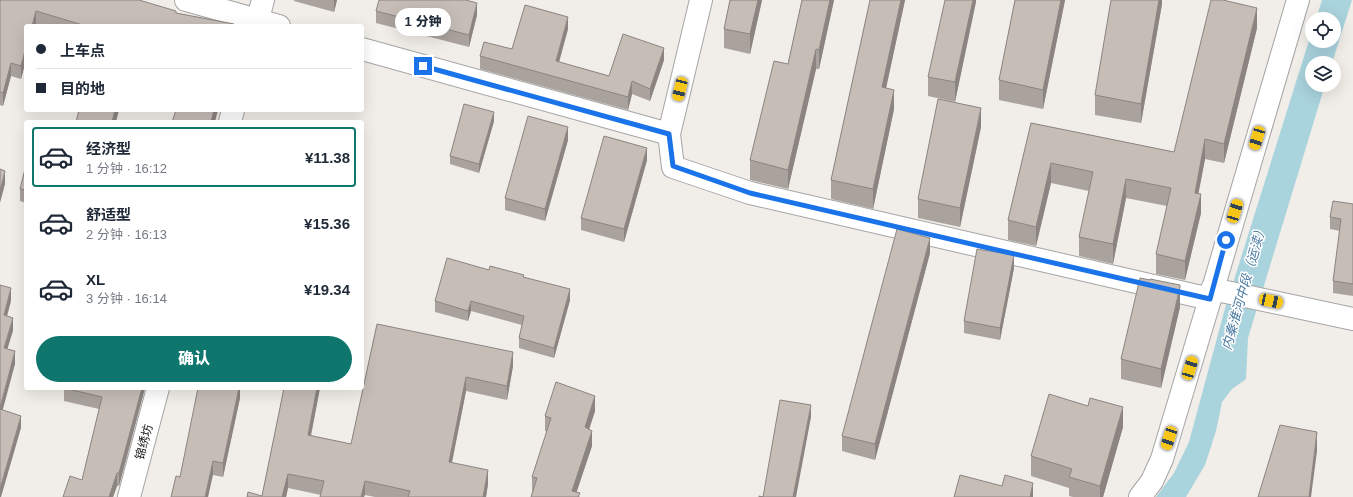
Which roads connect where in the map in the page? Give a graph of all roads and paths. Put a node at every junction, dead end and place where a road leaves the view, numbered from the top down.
1 (186, 0) edge
2 (701, 0) edge
3 (1298, 0) edge
4 (259, 15) edge
5 (275, 24) edge
6 (364, 50) edge
7 (669, 134) junction
8 (1211, 294) junction
9 (1353, 319) edge
10 (157, 390) edge
11 (129, 497) edge
12 (1140, 497) edge

1 - 4 street
2 - 7 street
3 - 8 street
4 - 5 street
6 - 7 street
7 - 8 street
8 - 9 street
8 - 12 street
10 - 11 street, 锦绣坊

